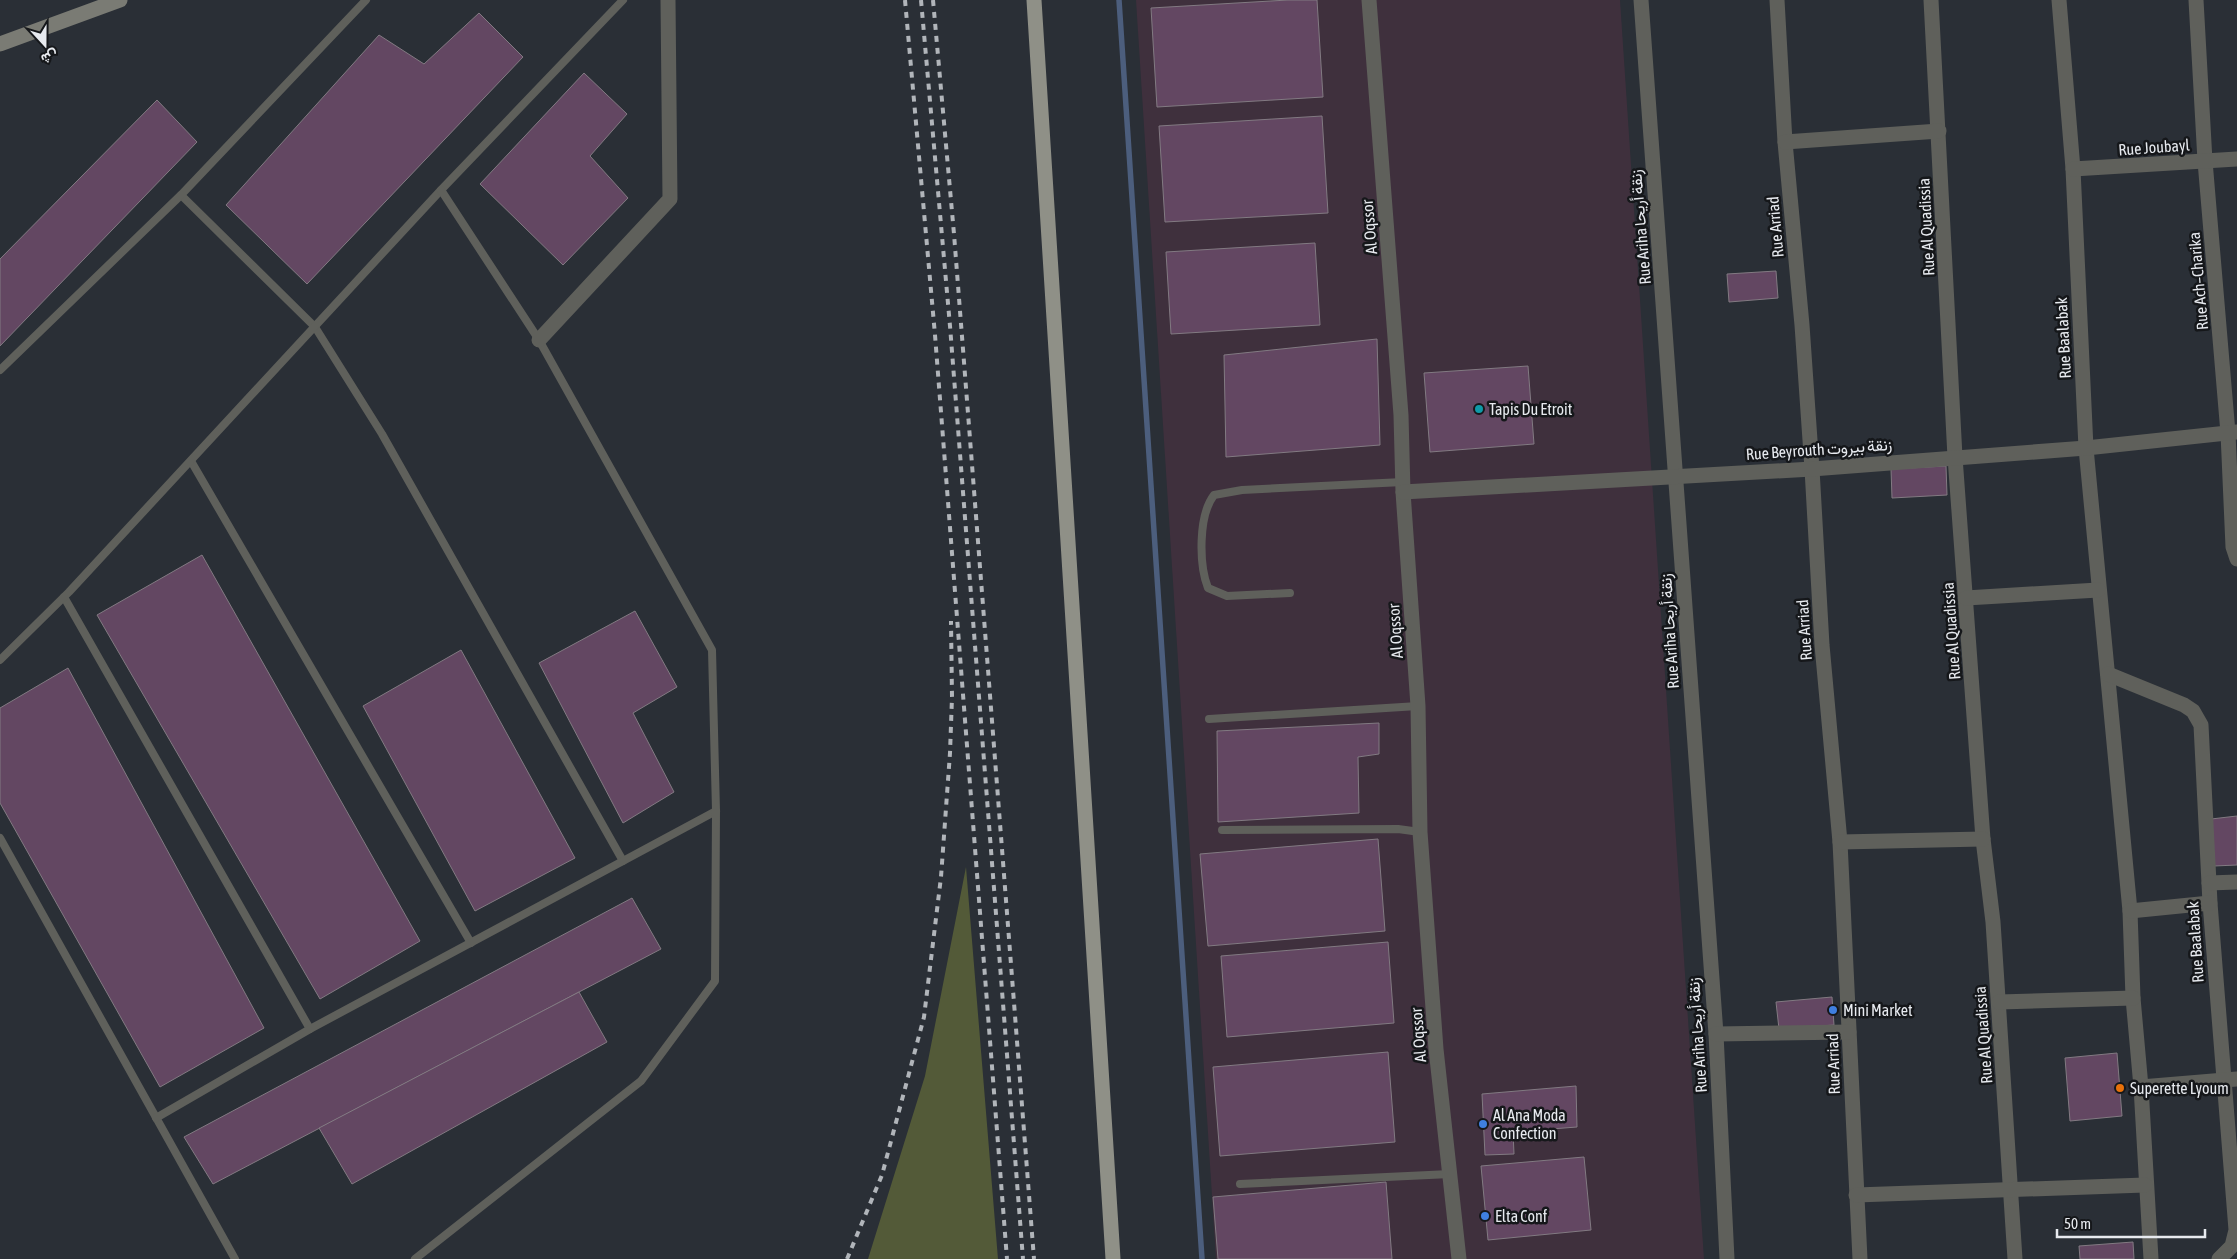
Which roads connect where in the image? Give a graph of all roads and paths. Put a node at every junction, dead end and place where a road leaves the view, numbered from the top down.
1 (120, 0) edge
2 (366, 0) edge
3 (624, 0) edge
4 (668, 0) edge
5 (1034, 0) edge
6 (1368, 0) edge
7 (1641, 0) edge
8 (1777, 0) edge
9 (1930, 0) edge
10 (2059, 0) edge
11 (2196, 0) edge
12 (0, 44) edge
13 (1939, 131) junction
14 (1785, 142) junction
15 (2237, 160) edge
16 (2205, 161) junction
17 (2073, 170) junction
18 (440, 190) junction
19 (181, 195) junction
20 (315, 327) junction
21 (539, 340) junction
22 (0, 370) edge
23 (2233, 433) edge
24 (2086, 448) junction
25 (1956, 457) junction
26 (191, 461) junction
27 (1812, 469) junction
28 (1676, 478) junction
29 (1403, 487) junction
30 (2235, 553) edge
31 (2098, 590) junction
32 (1290, 593) dead end
33 (64, 597) junction
34 (1966, 598) junction
35 (0, 660) edge
36 (2108, 674) junction
37 (1418, 706) junction
38 (1209, 719) dead end
39 (716, 811) junction
40 (1222, 830) dead end
41 (1420, 832) junction
42 (0, 838) edge
43 (1983, 840) junction
44 (1840, 842) junction
45 (624, 861) junction
46 (2237, 882) edge
47 (2209, 883) junction
48 (2210, 903) junction
49 (2130, 911) junction
50 (471, 943) junction
51 (2133, 998) junction
52 (1999, 1002) junction
53 (310, 1029) junction
54 (1849, 1032) junction
55 (1716, 1034) junction
56 (2230, 1079) edge
57 (2141, 1087) junction
58 (156, 1118) junction
59 (1450, 1174) junction
60 (1240, 1184) dead end
61 (2145, 1185) junction
62 (2010, 1190) junction
63 (1856, 1195) junction
64 (235, 1259) edge
65 (415, 1259) edge
66 (1113, 1259) edge
67 (1459, 1259) edge
68 (1728, 1259) edge
69 (1860, 1259) edge
70 (2015, 1259) edge
71 (2151, 1259) edge
72 (2219, 1259) edge

1 - 12 street
2 - 19 lane
3 - 18 lane
4 - 21 street
5 - 66 main road
6 - 29 street, Al Oqssor
7 - 28 street, Rue Ariha زنقة أريحا
8 - 14 street, Rue Arriad
9 - 13 street, Rue Al Quadissia
10 - 17 street, Rue Baalabak
11 - 16 street, Rue Ach–Charika
13 - 14 street
13 - 25 street, Rue Al Quadissia
14 - 27 street, Rue Arriad
15 - 16 street, Rue Joubayl
16 - 17 street, Rue Joubayl
16 - 23 street, Rue Ach–Charika
17 - 24 street, Rue Baalabak
18 - 20 lane
18 - 21 lane
19 - 20 lane
19 - 22 lane
20 - 26 lane
20 - 45 lane
21 - 39 lane
23 - 24 street, Rue Beyrouth زنقة بيروت
23 - 30 street, Rue Ach–Charika
24 - 25 street, Rue Beyrouth زنقة بيروت
24 - 31 street, Rue Baalabak
25 - 27 street, Rue Beyrouth زنقة بيروت
25 - 34 street, Rue Al Quadissia
26 - 33 lane
26 - 50 lane
27 - 28 street, Rue Beyrouth زنقة بيروت
27 - 44 street, Rue Arriad
28 - 29 street, Rue Beyrouth زنقة بيروت
28 - 55 street, Rue Ariha زنقة أريحا
29 - 32 lane
29 - 37 street, Al Oqssor
31 - 34 street
31 - 36 street, Rue Baalabak
33 - 35 lane
33 - 53 lane
34 - 43 street, Rue Al Quadissia
36 - 47 street, Rue Baalabak
36 - 49 street, Rue Baalabak
37 - 38 lane
37 - 41 street, Al Oqssor
39 - 45 lane
39 - 65 lane
40 - 41 lane
41 - 59 street, Al Oqssor
42 - 58 lane
43 - 44 street
43 - 52 street, Rue Al Quadissia
44 - 54 street, Rue Arriad
45 - 50 lane
46 - 47 street
47 - 48 street, Rue Baalabak
48 - 49 street
48 - 56 street, Rue Baalabak
49 - 51 street, Rue Baalabak
50 - 53 lane
51 - 52 street
51 - 57 street, Rue Baalabak
52 - 62 street, Rue Al Quadissia
53 - 58 lane
54 - 55 street
54 - 63 street, Rue Arriad
55 - 68 street, Rue Ariha زنقة أريحا
56 - 57 street
56 - 72 street, Rue Baalabak
57 - 61 street, Rue Baalabak
58 - 64 lane
59 - 60 lane
59 - 67 street, Al Oqssor
61 - 62 street
61 - 71 street, Rue Baalabak
62 - 63 street
62 - 70 street, Rue Al Quadissia
63 - 69 street, Rue Arriad

